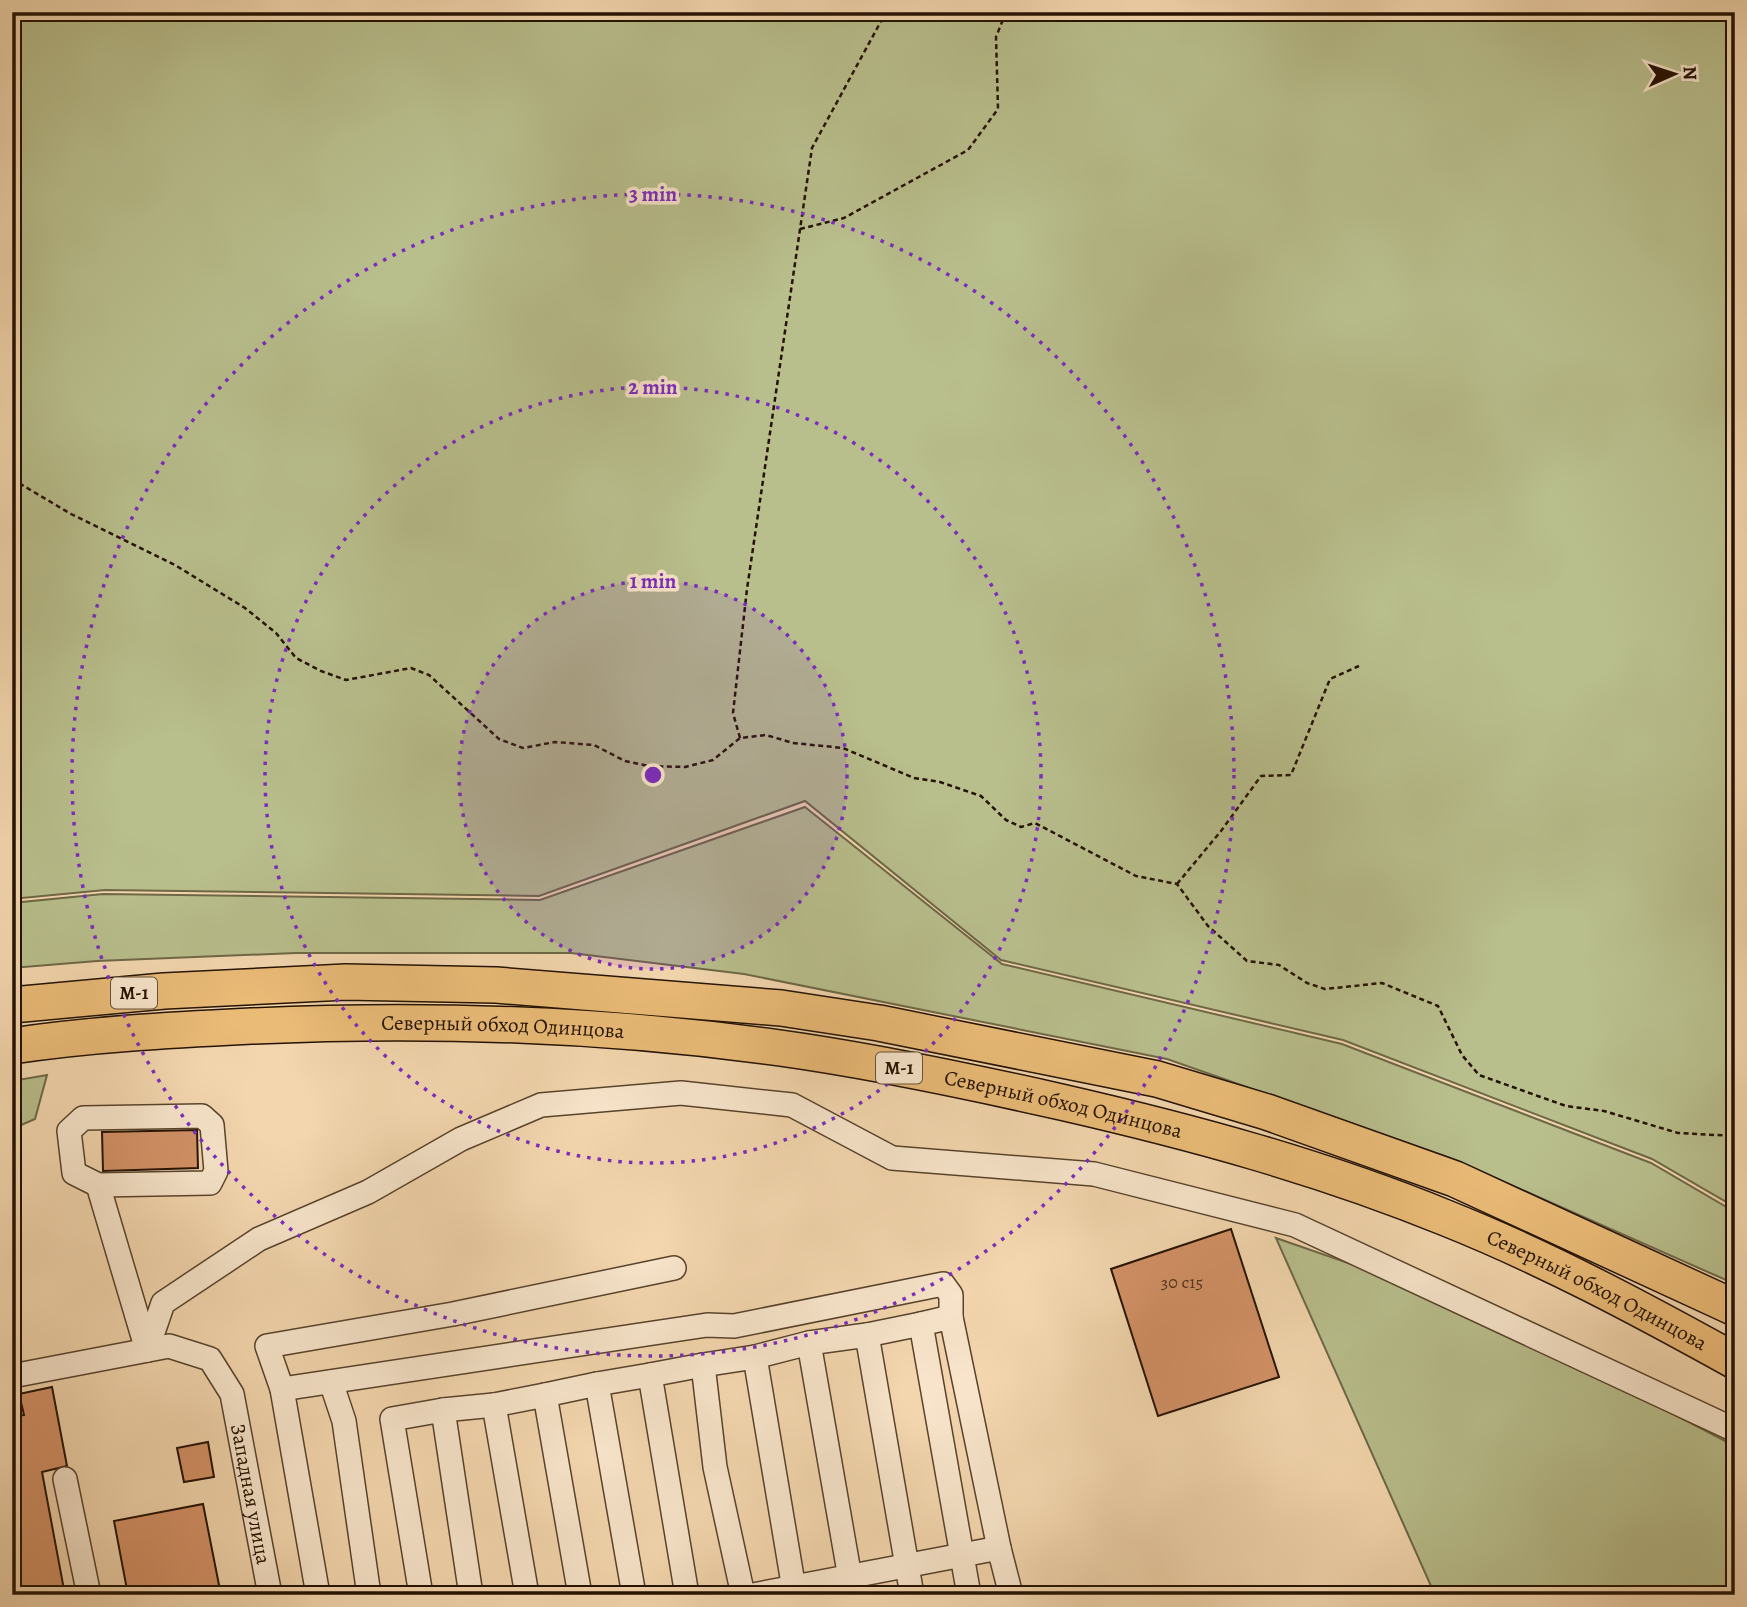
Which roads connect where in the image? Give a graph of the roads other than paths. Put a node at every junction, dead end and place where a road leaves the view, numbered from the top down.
1 (12, 1005) edge
2 (12, 1046) edge
3 (98, 1185) junction
4 (674, 1268) dead end
5 (1735, 1308) edge
6 (951, 1317) junction
7 (921, 1324) junction
8 (867, 1335) junction
9 (809, 1343) junction
10 (146, 1350) junction
11 (755, 1357) junction
12 (1735, 1361) edge
13 (703, 1365) junction
14 (650, 1375) junction
15 (12, 1376) edge
16 (331, 1382) junction
17 (597, 1384) junction
18 (282, 1389) junction
19 (545, 1395) junction
20 (494, 1405) junction
21 (443, 1410) junction
22 (1735, 1430) edge
23 (65, 1479) dead end
24 (999, 1548) junction
25 (963, 1555) junction
26 (907, 1566) junction
27 (852, 1586) edge
28 (794, 1591) edge
29 (89, 1595) edge
30 (270, 1595) edge
31 (318, 1595) edge
32 (369, 1595) edge
33 (421, 1595) edge
34 (471, 1595) edge
35 (527, 1595) edge
36 (580, 1595) edge
37 (634, 1595) edge
38 (687, 1595) edge
39 (743, 1595) edge
40 (753, 1595) edge
41 (912, 1595) edge
42 (970, 1595) edge
43 (1011, 1595) edge

1 - 5 highway, Северный обход Одинцова / М-1
2 - 12 highway, Северный обход Одинцова / М-1
3 - 3 street
3 - 10 street
4 - 18 street
6 - 7 street
6 - 16 street
6 - 24 street
7 - 8 street
7 - 25 street
8 - 9 street
8 - 26 street
9 - 11 street
9 - 27 street
10 - 15 street
10 - 22 street
10 - 30 street, Западная улица
11 - 13 street
11 - 28 street
13 - 14 street
13 - 39 street
14 - 17 street
14 - 38 street
16 - 18 street
16 - 32 street
17 - 19 street
17 - 37 street
18 - 31 street
19 - 20 street
19 - 36 street
20 - 21 street
20 - 35 street
21 - 33 street
21 - 34 street
23 - 29 street
24 - 25 street
24 - 43 street
25 - 26 street
25 - 42 street
26 - 27 street
26 - 41 street
27 - 28 street
28 - 40 street

